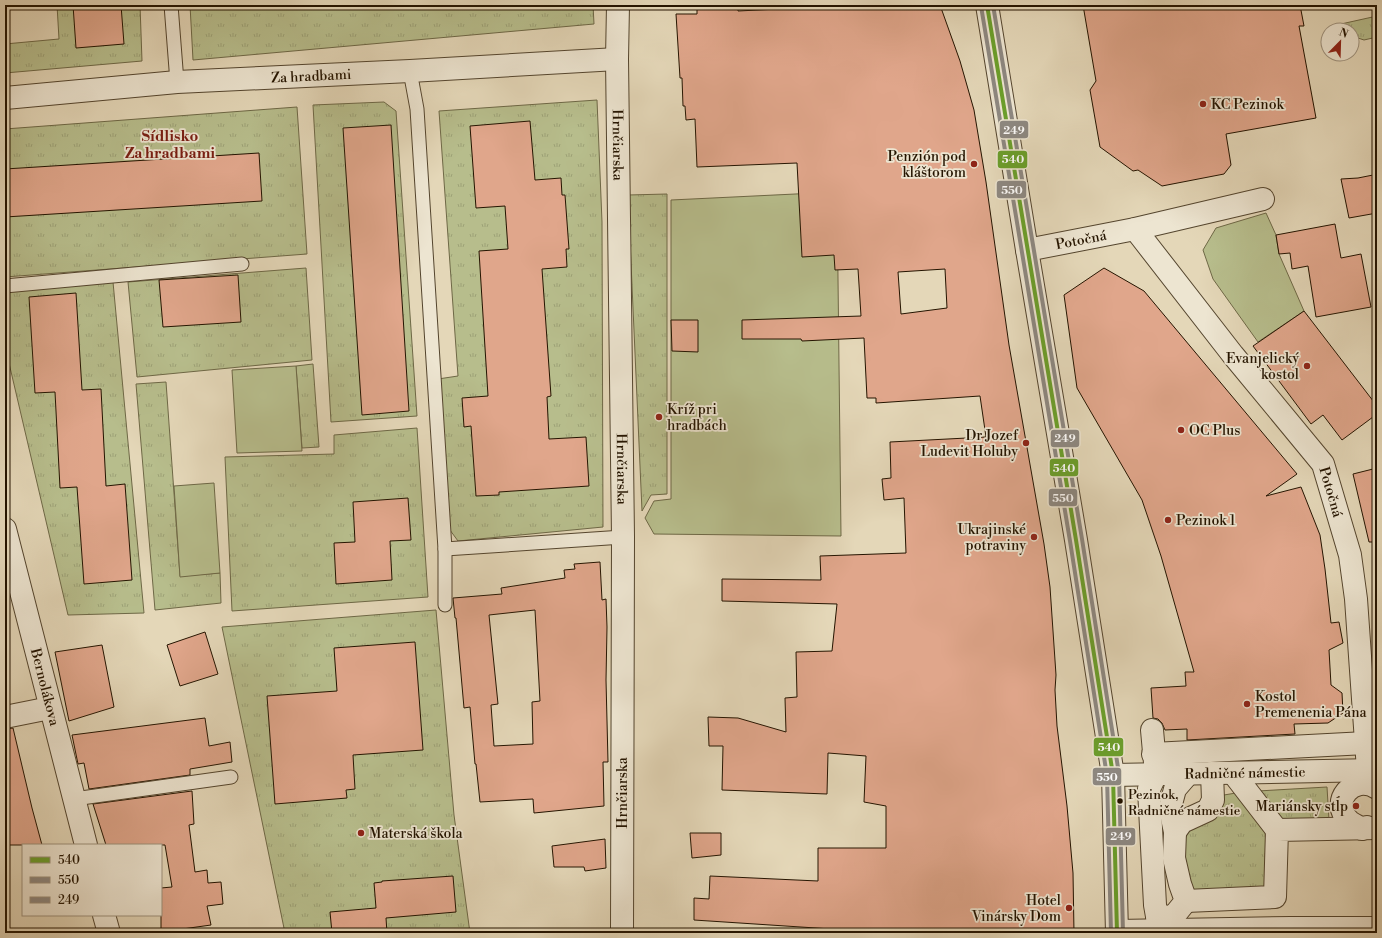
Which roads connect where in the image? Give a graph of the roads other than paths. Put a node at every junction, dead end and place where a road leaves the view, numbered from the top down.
1 (171, 5) edge
2 (618, 5) edge
3 (987, 5) edge
4 (617, 59) junction
5 (410, 71) junction
6 (177, 82) junction
7 (5, 98) edge
8 (1263, 199) dead end
9 (1135, 229) junction
10 (1027, 250) junction
11 (242, 264) dead end
12 (5, 286) edge
13 (5, 529) edge
14 (624, 537) junction
15 (445, 549) junction
16 (445, 605) dead end
17 (50, 708) junction
18 (5, 717) edge
19 (1152, 730) dead end
20 (1366, 743) junction
21 (1155, 764) junction
22 (1223, 773) junction
23 (1188, 774) junction
24 (1122, 775) junction
25 (1370, 776) edge
26 (231, 777) dead end
27 (74, 799) junction
28 (1372, 826) edge
29 (1277, 830) junction
30 (1175, 832) junction
31 (86, 844) edge
32 (1186, 900) junction
33 (104, 916) edge
34 (1377, 928) edge
35 (1117, 932) edge
36 (109, 933) edge
37 (622, 933) edge

1 - 6 lane
2 - 4 street, Hrnčiarska
3 - 10 street
4 - 5 street, Za hradbami
4 - 14 street, Hrnčiarska
5 - 6 street, Za hradbami
5 - 15 lane
6 - 7 street, Za hradbami
8 - 9 street, Potočná
9 - 10 street, Potočná
9 - 20 street, Potočná
10 - 24 street
11 - 12 lane
13 - 17 street, Bernolákova
14 - 15 lane
14 - 37 street, Hrnčiarska
15 - 16 lane
17 - 18 street
17 - 27 street, Bernolákova
19 - 21 street
20 - 21 street
20 - 25 street, Potočná
21 - 23 street, Radničné námestie
21 - 24 street, Radničné námestie
21 - 32 street
22 - 23 street, Radničné námestie
22 - 25 street, Radničné námestie
22 - 29 street
22 - 30 street
23 - 30 street
24 - 35 street
25 - 28 street
26 - 27 lane
27 - 31 street, Bernolákova
28 - 29 street
29 - 32 street
30 - 32 street
33 - 36 street
34 - 35 street

